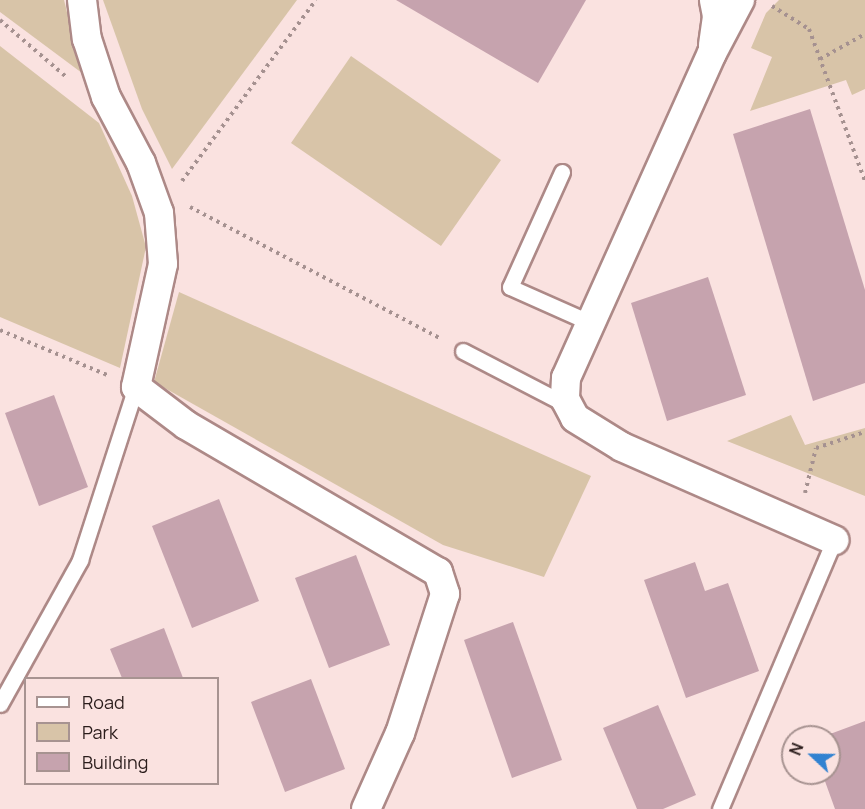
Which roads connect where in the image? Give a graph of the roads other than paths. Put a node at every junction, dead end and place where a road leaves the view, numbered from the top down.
1 (82, 0) edge
2 (714, 0) edge
3 (740, 0) edge
4 (712, 53) junction
5 (562, 172) dead end
6 (591, 323) junction
7 (463, 351) road end
8 (136, 387) junction
9 (569, 406) junction
10 (834, 540) joint
11 (0, 704) edge
12 (366, 809) edge
13 (720, 809) edge

1 - 8 street
2 - 4 street
3 - 4 street
4 - 6 street
5 - 6 lane
6 - 9 street
7 - 9 lane
8 - 11 lane
8 - 12 street
9 - 10 street
10 - 13 lane

